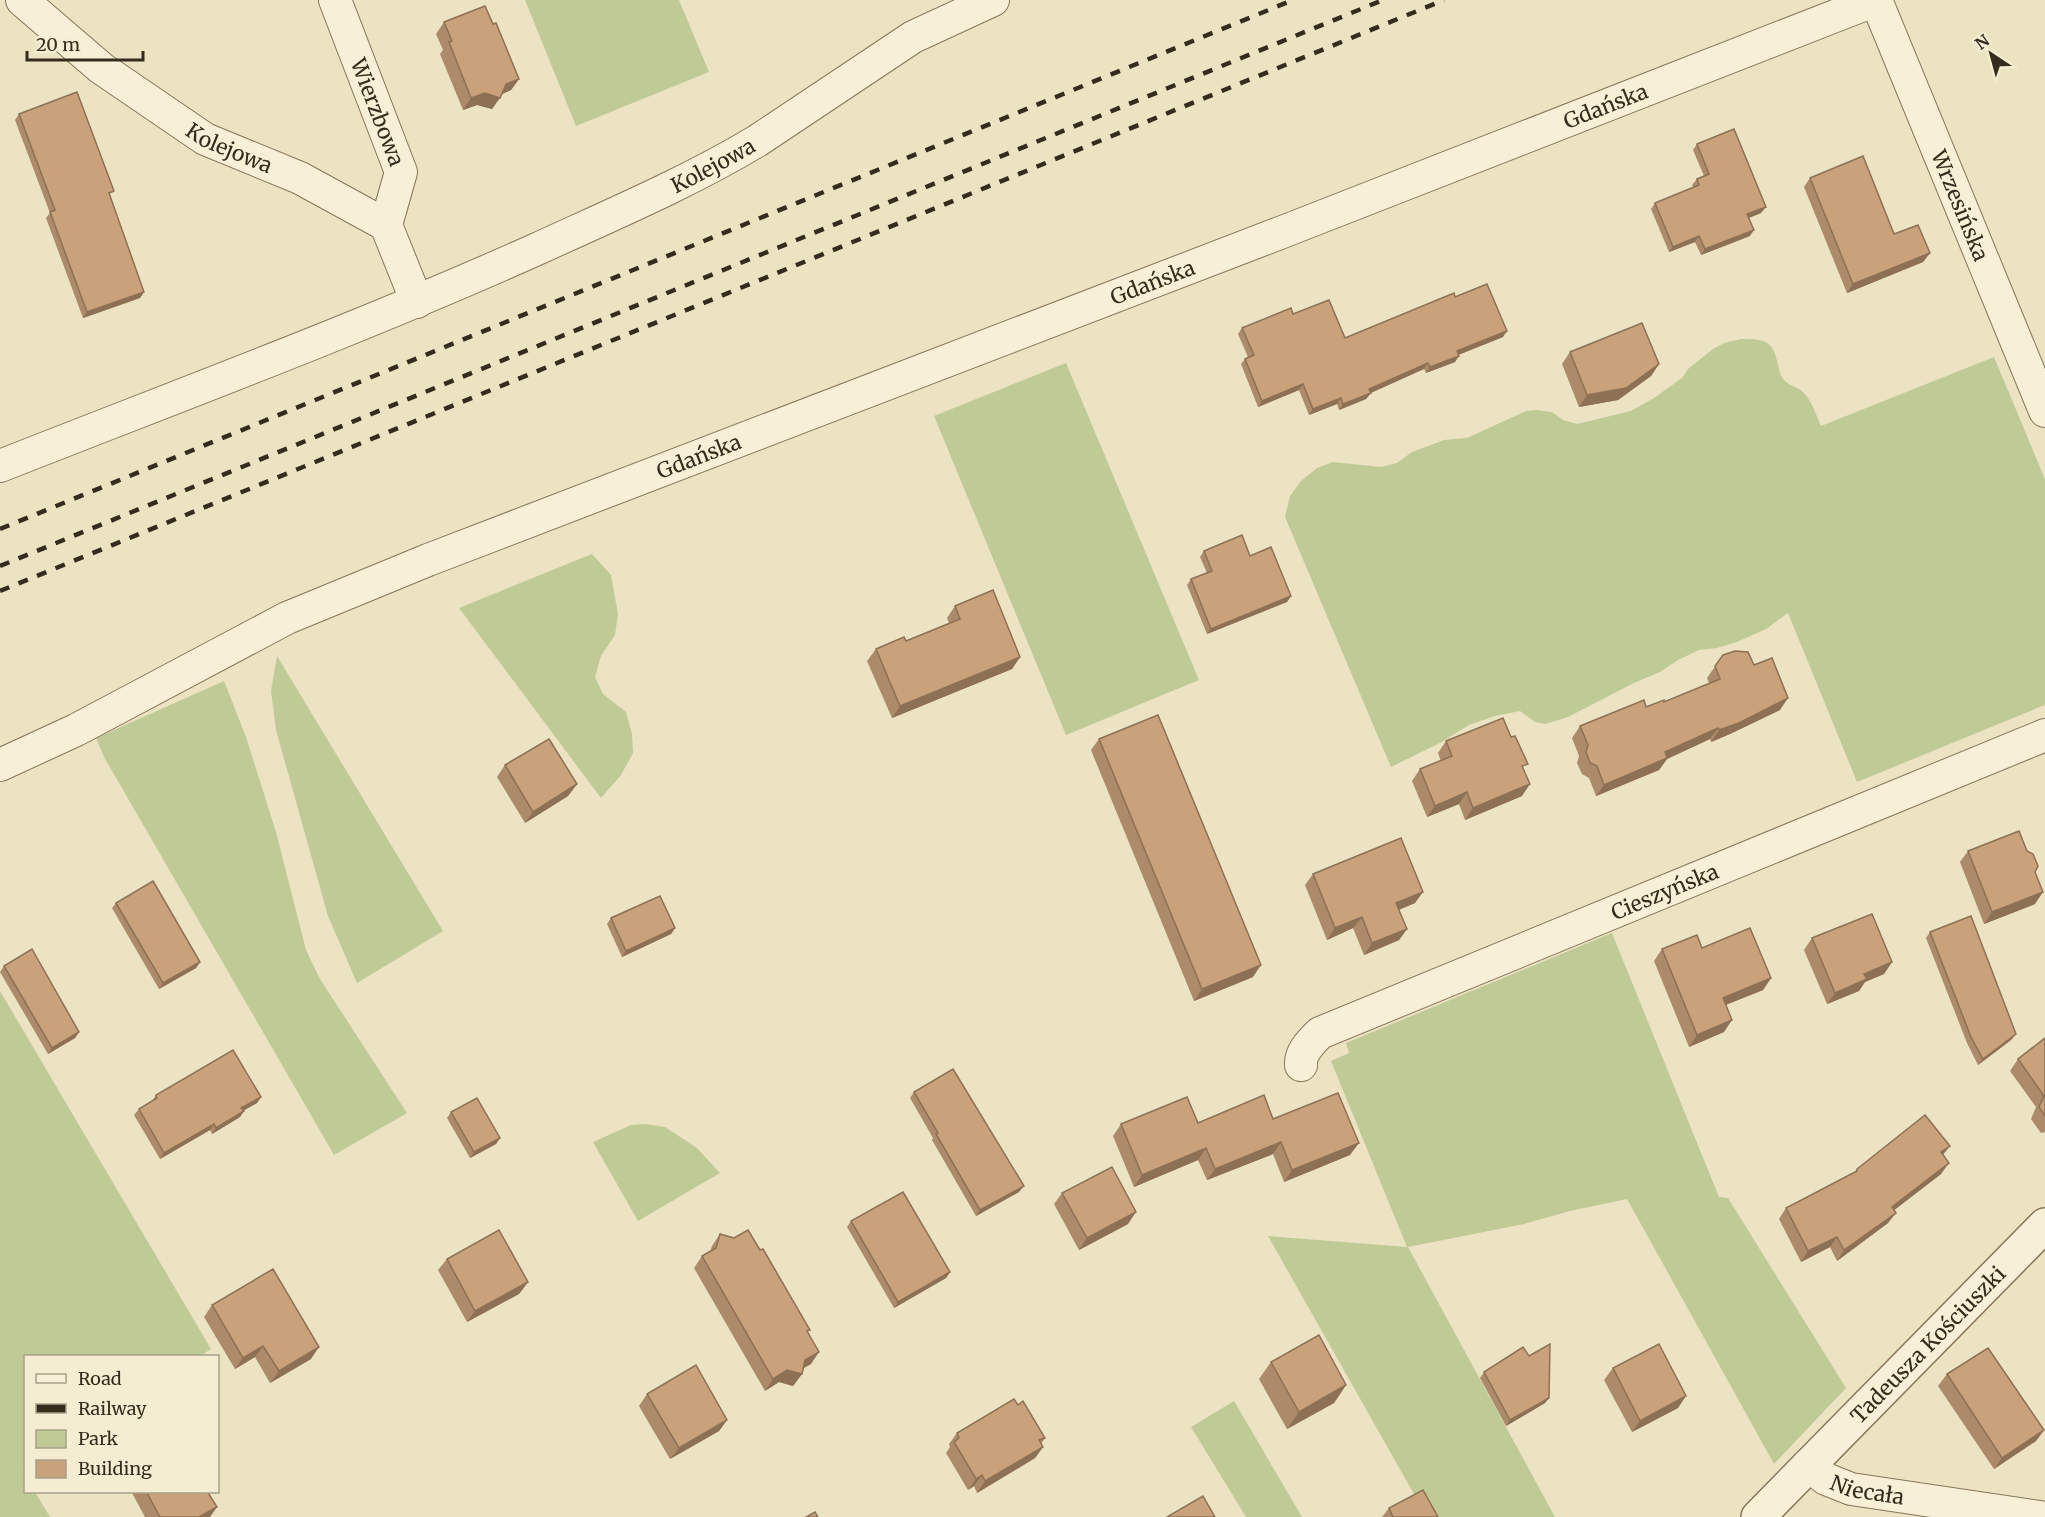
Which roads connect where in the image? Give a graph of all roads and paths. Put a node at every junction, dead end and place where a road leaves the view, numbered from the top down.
1 (22, 0) edge
2 (335, 0) edge
3 (993, 0) edge
4 (1876, 0) edge
5 (386, 225) junction
6 (417, 302) junction
7 (2045, 411) edge
8 (0, 466) edge
9 (2045, 735) edge
10 (0, 765) edge
11 (1301, 1065) dead end
12 (2045, 1226) edge
13 (1808, 1465) junction
14 (1758, 1517) edge
15 (2040, 1517) edge

1 - 5 street, Kolejowa
2 - 5 street, Wierzbowa
3 - 6 street, Kolejowa
4 - 7 street, Wrzesińska
4 - 10 street, Gdańska
5 - 6 street
6 - 8 street, Kolejowa
9 - 11 street, Cieszyńska
12 - 13 street, Tadeusza Kościuszki
13 - 14 street, Tadeusza Kościuszki
13 - 15 street, Niecała

